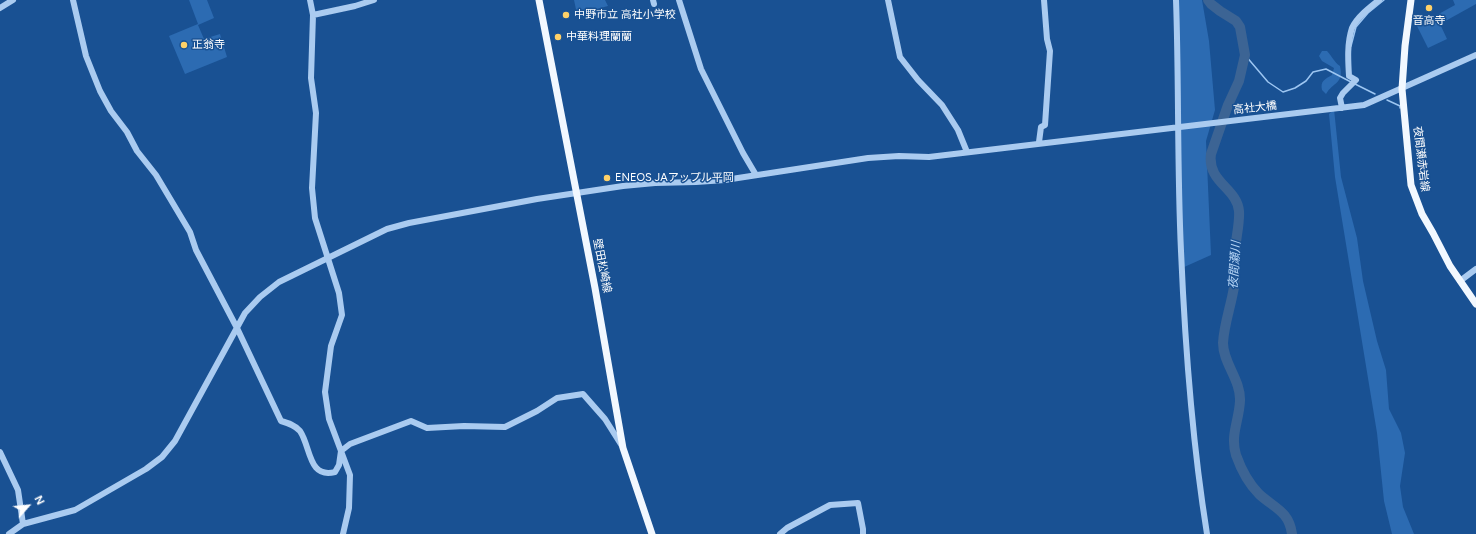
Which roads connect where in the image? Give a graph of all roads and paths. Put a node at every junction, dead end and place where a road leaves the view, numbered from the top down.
1 (13, 0) edge
2 (73, 0) edge
3 (310, 0) edge
4 (374, 0) edge
5 (539, 0) edge
6 (679, 0) edge
7 (888, 0) edge
8 (1044, 0) edge
9 (1176, 0) edge
10 (1379, 0) edge
11 (1412, 0) edge
12 (5, 2) edge
13 (0, 8) edge
14 (313, 14) junction
15 (1476, 55) edge
16 (1402, 89) junction
17 (1342, 108) junction
18 (1178, 126) junction
19 (1039, 142) junction
20 (967, 152) junction
21 (756, 175) junction
22 (576, 193) junction
23 (328, 258) junction
24 (1476, 270) edge
25 (1460, 281) junction
26 (1476, 304) edge
27 (237, 328) junction
28 (623, 448) junction
29 (341, 451) junction
30 (0, 452) edge
31 (23, 524) junction
32 (9, 534) edge
33 (344, 534) edge
34 (652, 534) edge
35 (780, 534) edge
36 (863, 534) edge
37 (1207, 534) edge

1 - 12 street
2 - 27 street
3 - 14 street
4 - 14 street
5 - 22 main road, 壁田松崎線
6 - 21 street
7 - 20 street
8 - 19 street
9 - 18 street
10 - 17 street
11 - 16 main road, 夜間瀬赤岩線
12 - 13 street
14 - 23 street
15 - 16 street, 高社大橋
16 - 17 street, 高社大橋
16 - 25 main road, 夜間瀬赤岩線
17 - 18 street, 高社大橋
18 - 19 street, 高社大橋
18 - 37 street
19 - 20 street, 高社大橋
20 - 21 street, 高社大橋
21 - 22 street, 高社大橋
22 - 23 street, 高社大橋
22 - 28 main road, 壁田松崎線
23 - 27 street, 高社大橋
23 - 29 street
24 - 25 street
25 - 26 main road, 夜間瀬赤岩線
27 - 29 street
27 - 31 street, 高社大橋
28 - 29 street
28 - 34 main road, 壁田松崎線
29 - 33 street
30 - 31 street
31 - 32 street
35 - 36 street

